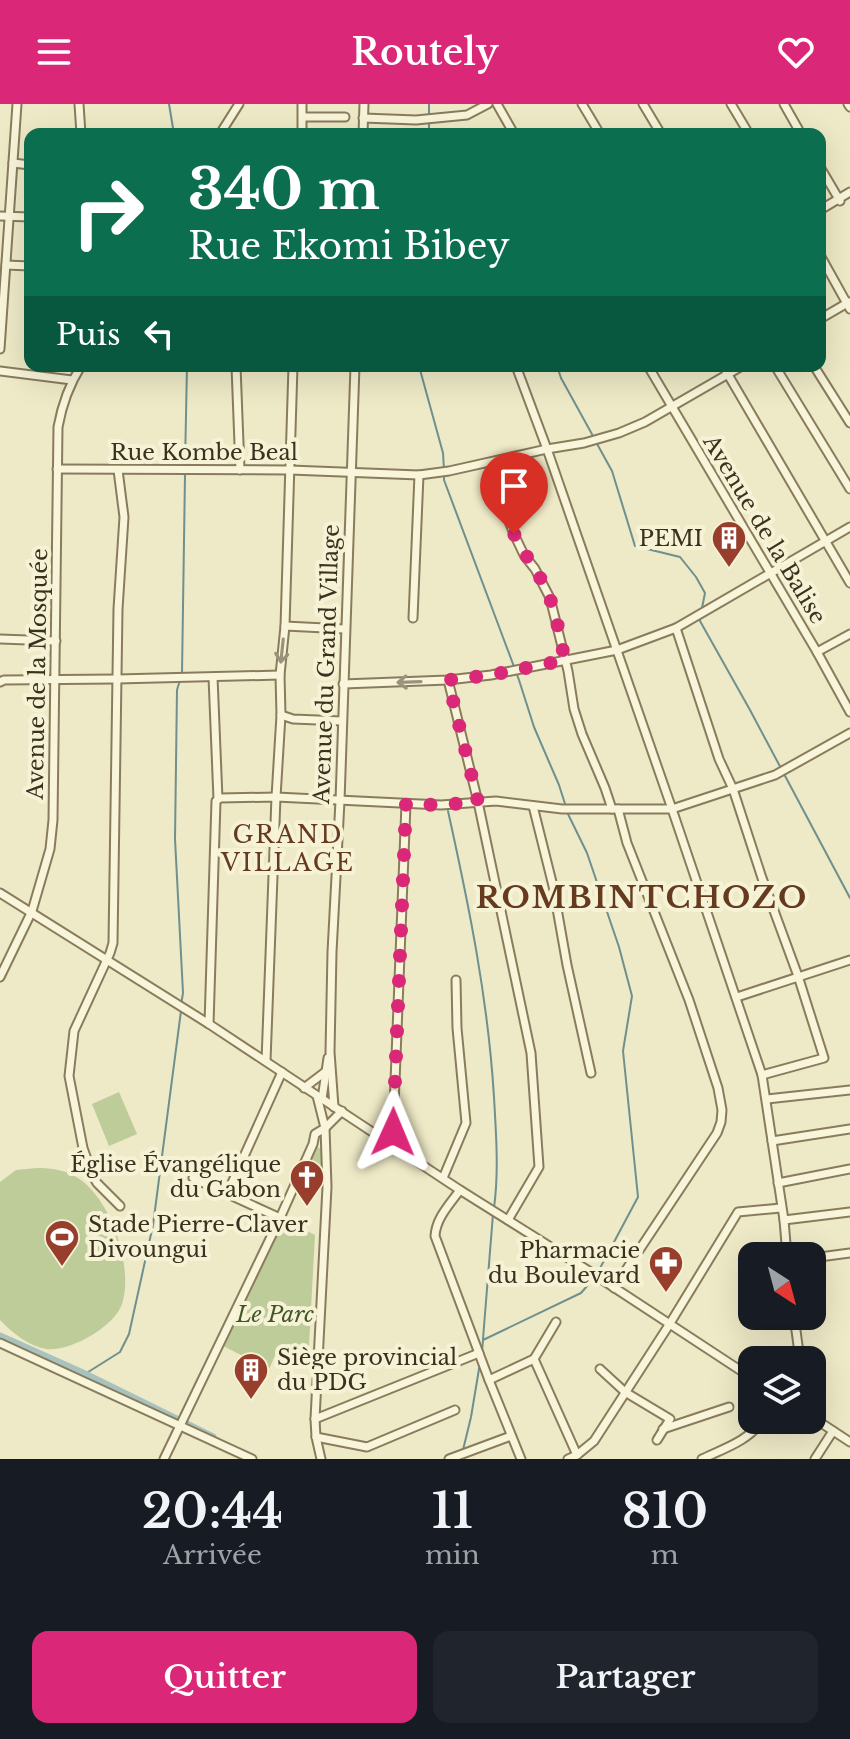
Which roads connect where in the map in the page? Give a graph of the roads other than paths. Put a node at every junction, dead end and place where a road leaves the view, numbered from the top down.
1 (17, 104) edge
2 (79, 104) edge
3 (239, 104) edge
4 (302, 104) edge
5 (364, 104) edge
6 (488, 104) edge
7 (497, 104) edge
8 (582, 104) edge
9 (643, 104) edge
10 (731, 104) edge
11 (784, 104) edge
12 (303, 117) junction
13 (345, 117) dead end
14 (363, 118) junction
15 (81, 128) edge
16 (224, 128) edge
17 (302, 128) edge
18 (363, 128) edge
19 (511, 128) edge
20 (596, 128) edge
21 (657, 128) edge
22 (745, 128) edge
23 (798, 128) edge
24 (13, 163) junction
25 (24, 164) edge
26 (826, 177) edge
27 (850, 192) edge
28 (839, 200) junction
29 (826, 207) edge
30 (5, 216) edge
31 (6, 265) junction
32 (826, 265) edge
33 (24, 266) edge
34 (849, 304) edge
35 (826, 316) edge
36 (0, 349) edge
37 (0, 371) edge
38 (77, 372) edge
39 (236, 372) edge
40 (293, 372) edge
41 (355, 372) edge
42 (518, 372) edge
43 (651, 372) edge
44 (732, 372) edge
45 (779, 372) edge
46 (818, 372) edge
47 (728, 374) junction
48 (72, 380) junction
49 (671, 408) junction
50 (850, 423) edge
51 (547, 449) junction
52 (493, 462) junction
53 (57, 469) junction
54 (118, 470) junction
55 (240, 470) junction
56 (290, 470) junction
57 (350, 473) junction
58 (419, 475) junction
59 (850, 489) edge
60 (850, 527) edge
61 (825, 542) junction
62 (770, 574) junction
63 (850, 583) edge
64 (413, 618) dead end
65 (285, 626) junction
66 (676, 628) junction
67 (345, 629) junction
68 (850, 634) edge
69 (0, 639) edge
70 (56, 641) junction
71 (617, 650) junction
72 (817, 652) junction
73 (565, 660) junction
74 (280, 675) junction
75 (213, 677) junction
76 (56, 679) junction
77 (117, 679) junction
78 (448, 680) junction
79 (0, 682) edge
80 (343, 684) junction
81 (850, 712) edge
82 (281, 715) junction
83 (342, 721) junction
84 (850, 733) edge
85 (733, 789) junction
86 (276, 797) junction
87 (218, 799) junction
88 (340, 801) junction
89 (478, 802) junction
90 (406, 804) junction
91 (533, 806) junction
92 (615, 809) junction
93 (672, 809) junction
94 (0, 893) edge
95 (32, 911) junction
96 (106, 960) junction
97 (850, 960) edge
98 (798, 976) junction
99 (0, 977) edge
100 (456, 980) dead end
101 (737, 997) junction
102 (209, 1024) junction
103 (330, 1052) junction
104 (266, 1061) junction
105 (282, 1072) junction
106 (325, 1072) junction
107 (591, 1073) dead end
108 (762, 1075) junction
109 (304, 1088) junction
110 (850, 1090) edge
111 (320, 1098) junction
112 (767, 1099) junction
113 (338, 1109) junction
114 (325, 1128) junction
115 (850, 1129) edge
116 (387, 1141) junction
117 (772, 1141) junction
118 (850, 1169) edge
119 (193, 1178) dead end
120 (443, 1178) junction
121 (778, 1183) junction
122 (460, 1190) junction
123 (227, 1194) junction
124 (120, 1206) dead end
125 (781, 1208) junction
126 (850, 1212) edge
127 (280, 1218) junction
128 (508, 1220) junction
129 (784, 1220) junction
130 (786, 1242) edge
131 (850, 1253) edge
132 (826, 1256) edge
133 (614, 1288) junction
134 (556, 1322) dead end
135 (669, 1325) junction
136 (0, 1343) edge
137 (480, 1354) junction
138 (534, 1359) junction
139 (600, 1369) dead end
140 (738, 1369) edge
141 (489, 1380) junction
142 (625, 1392) junction
143 (729, 1407) dead end
144 (455, 1410) dead end
145 (315, 1419) junction
146 (181, 1423) junction
147 (826, 1426) edge
148 (663, 1429) junction
149 (833, 1431) junction
150 (752, 1434) edge
151 (511, 1436) junction
152 (316, 1437) junction
153 (657, 1440) dead end
154 (850, 1442) edge
155 (577, 1455) junction
156 (164, 1459) edge
157 (252, 1459) edge
158 (321, 1459) edge
159 (449, 1459) edge
160 (521, 1459) edge
161 (568, 1459) edge
162 (702, 1459) edge
163 (815, 1459) edge

1 - 24 street
2 - 15 street
3 - 16 street
4 - 12 street
5 - 14 street
6 - 14 street
7 - 19 street
8 - 20 street
9 - 21 street
10 - 22 street
11 - 23 street
12 - 13 street
12 - 17 street
14 - 18 street
24 - 25 street
24 - 30 street
26 - 28 street
27 - 28 street
28 - 29 street
30 - 31 street
31 - 33 street
31 - 36 street
32 - 34 street
34 - 35 street
37 - 48 street
38 - 48 street, Avenue de la Mosquée
39 - 55 street
40 - 56 street
41 - 57 street, Avenue du Grand Village
42 - 51 street
43 - 49 street, Avenue de la Balise
44 - 47 street, Rue Kombe Beal
45 - 59 street
46 - 50 street
47 - 49 street, Rue Kombe Beal
47 - 61 street
48 - 53 street, Avenue de la Mosquée
49 - 51 street, Rue Kombe Beal
49 - 62 street, Avenue de la Balise
51 - 52 street, Rue Kombe Beal
51 - 71 street
52 - 58 street, Rue Kombe Beal
52 - 73 street
53 - 54 street, Rue Kombe Beal
53 - 70 street, Avenue de la Mosquée
54 - 55 street, Rue Kombe Beal
54 - 77 street
55 - 56 street, Rue Kombe Beal
56 - 57 street, Rue Kombe Beal
56 - 65 street
57 - 58 street, Rue Kombe Beal
57 - 67 street, Avenue du Grand Village
58 - 64 street
60 - 61 street
61 - 62 street
61 - 63 street
62 - 66 street
62 - 72 street, Avenue de la Balise
65 - 67 street
65 -> 74 street
66 - 71 street
66 - 85 street
67 - 80 street, Avenue du Grand Village
68 - 72 street
69 - 70 street
70 - 76 street, Avenue de la Mosquée
71 - 73 street
71 - 93 street
72 - 81 street, Avenue de la Balise
73 - 78 street
73 - 92 street
74 - 75 street
74 - 82 street
75 - 77 street
75 - 87 street
76 - 77 street
76 - 79 street
76 - 95 street, Avenue de la Mosquée
77 - 96 street
78 -> 80 street
78 - 89 street
80 - 83 street, Avenue du Grand Village
82 - 83 street
82 - 86 street
83 - 88 street, Avenue du Grand Village
84 - 85 street
85 - 93 street
85 - 98 street
86 - 87 street
86 - 88 street
86 - 104 street
87 - 102 street
88 - 90 street
88 - 103 street, Avenue du Grand Village
89 - 90 street
89 - 91 street
89 - 128 street
90 - 116 street
91 - 92 street
91 - 107 street
92 - 93 street
92 - 133 street
93 - 101 street
94 - 95 street
95 - 96 street
95 - 99 street, Avenue de la Mosquée
96 - 102 street
96 - 124 street
97 - 98 street
98 - 101 street
98 - 108 street
100 - 120 street
101 - 108 street
102 - 104 street
103 - 106 street
103 - 113 street, Avenue du Grand Village
104 - 105 street
105 - 109 street
105 - 123 street
106 - 109 street
106 - 111 street
108 - 112 street
109 - 111 street
110 - 112 street
111 - 113 street
111 - 114 street
112 - 117 street
113 - 114 street
113 - 116 street
114 - 127 street
114 - 145 street
115 - 117 street
116 - 120 street
117 - 121 street
118 - 121 street
119 - 123 street
120 - 122 street
121 - 125 street
122 - 128 street
122 - 137 street
123 - 127 street
125 - 129 street
125 - 135 street
126 - 129 street
127 - 146 street
128 - 133 street
129 - 130 street
131 - 132 street
133 - 135 street
134 - 138 street
135 - 140 street
135 - 142 street
136 - 146 street
137 - 141 street
137 - 145 street
138 - 141 street
138 - 155 street
139 - 142 street
141 - 151 street
142 - 148 street
142 - 155 street
143 - 148 street
144 - 152 street
145 - 152 street
146 - 156 street
146 - 157 street
147 - 149 street
148 - 153 street
149 - 154 street
149 - 163 street
150 - 162 street
151 - 159 street
151 - 160 street
152 - 158 street
155 - 161 street

